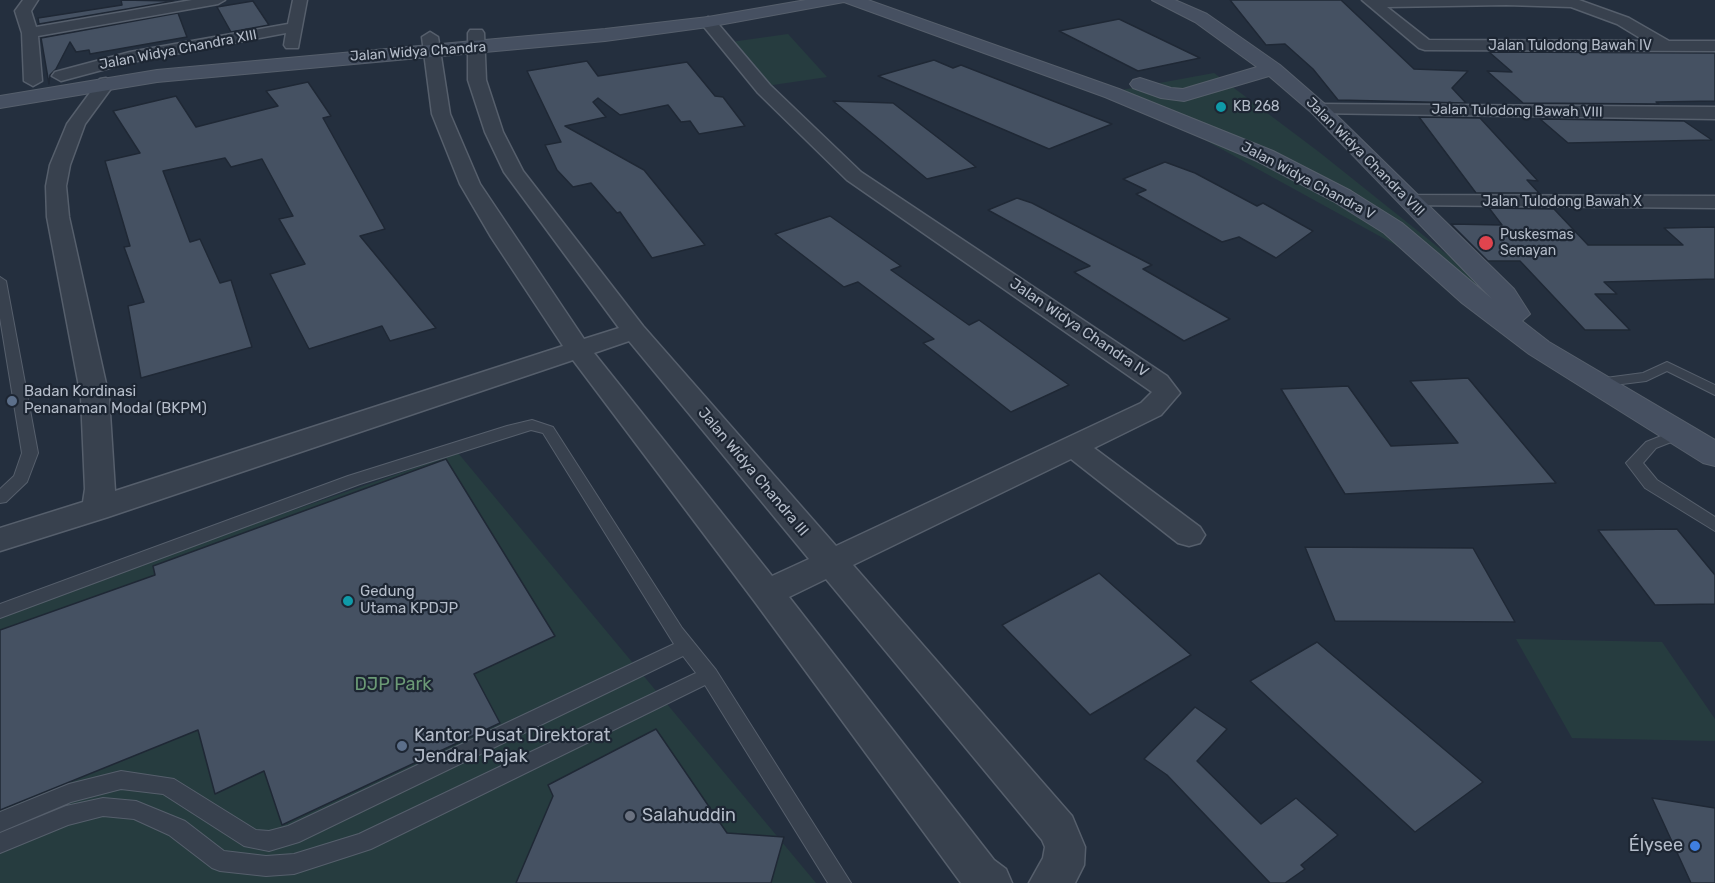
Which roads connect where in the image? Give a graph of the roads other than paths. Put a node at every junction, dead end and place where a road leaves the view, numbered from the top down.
1 (31, 0) edge
2 (112, 0) edge
3 (218, 0) edge
4 (300, 0) edge
5 (756, 0) edge
6 (836, 0) edge
7 (850, 0) edge
8 (906, 0) edge
9 (1161, 0) edge
10 (1370, 2) edge
11 (119, 17) junction
12 (708, 22) junction
13 (295, 27) junction
14 (30, 33) junction
15 (476, 40) junction
16 (431, 44) junction
17 (1666, 46) junction
18 (1715, 46) edge
19 (291, 48) junction
20 (1278, 73) junction
21 (62, 76) junction
22 (33, 81) junction
23 (106, 83) junction
24 (0, 86) edge
25 (0, 102) edge
26 (1319, 109) junction
27 (1715, 113) edge
28 (1410, 201) junction
29 (1715, 202) edge
30 (1458, 251) junction
31 (1427, 255) junction
32 (0, 281) edge
33 (634, 331) junction
34 (577, 348) junction
35 (1539, 348) junction
36 (1646, 376) junction
37 (1595, 383) junction
38 (1715, 391) edge
39 (1625, 402) junction
40 (1679, 434) junction
41 (1073, 446) junction
42 (1715, 455) edge
43 (0, 498) edge
44 (97, 510) junction
45 (1715, 525) edge
46 (1189, 535) dead end
47 (0, 540) edge
48 (829, 562) junction
49 (768, 593) junction
50 (0, 611) edge
51 (686, 646) junction
52 (709, 675) junction
53 (0, 822) edge
54 (0, 843) edge
55 (840, 883) edge
56 (991, 883) edge
57 (1050, 883) edge

1 - 14 street
2 - 11 street
3 - 11 street
4 - 13 street
5 - 15 street, Jalan Widya Chandra
6 - 12 street, Jalan Widya Chandra
7 - 31 street, Jalan Widya Chandra V
8 - 20 street
9 - 20 street, Jalan Widya Chandra VIII
10 - 17 street
10 - 17 street, Jalan Tulodong Bawah IV
11 - 14 street
12 - 15 street, Jalan Widya Chandra
12 - 41 street, Jalan Widya Chandra IV
13 - 19 street
13 - 21 street, Jalan Widya Chandra XIII
14 - 22 street
15 - 16 street, Jalan Widya Chandra
15 - 33 street, Jalan Widya Chandra III
16 - 19 street, Jalan Widya Chandra
16 - 23 street, Jalan Widya Chandra
16 - 34 street
17 - 18 street, Jalan Tulodong Bawah IV
19 - 21 street, Jalan Widya Chandra
20 - 26 street, Jalan Widya Chandra VIII
21 - 22 street, Jalan Widya Chandra
22 - 24 street, Jalan Widya Chandra
23 - 25 street, Jalan Widya Chandra
23 - 44 street
26 - 27 street, Jalan Tulodong Bawah VIII
26 - 28 street, Jalan Widya Chandra VIII
28 - 29 street, Jalan Tulodong Bawah X
28 - 30 street, Jalan Widya Chandra VIII
30 - 31 street
30 - 35 street, Jalan Widya Chandra VIII
31 - 35 street, Jalan Widya Chandra V
32 - 43 lane
33 - 34 street
33 - 48 street, Jalan Widya Chandra III
34 - 44 street
34 - 49 street
35 - 37 street, Jalan Widya Chandra V
36 - 37 lane
36 - 38 lane
36 - 39 lane
37 - 39 street, Jalan Widya Chandra V
39 - 40 street, Jalan Widya Chandra V
40 - 42 street, Jalan Widya Chandra V
40 - 45 lane
41 - 46 street
41 - 48 street, Jalan Widya Chandra IV
44 - 47 street
48 - 49 street, Jalan Widya Chandra IV
48 - 57 street, Jalan Widya Chandra III
49 - 56 street
50 - 51 lane
51 - 52 lane
51 - 53 lane
52 - 54 lane
52 - 55 lane

